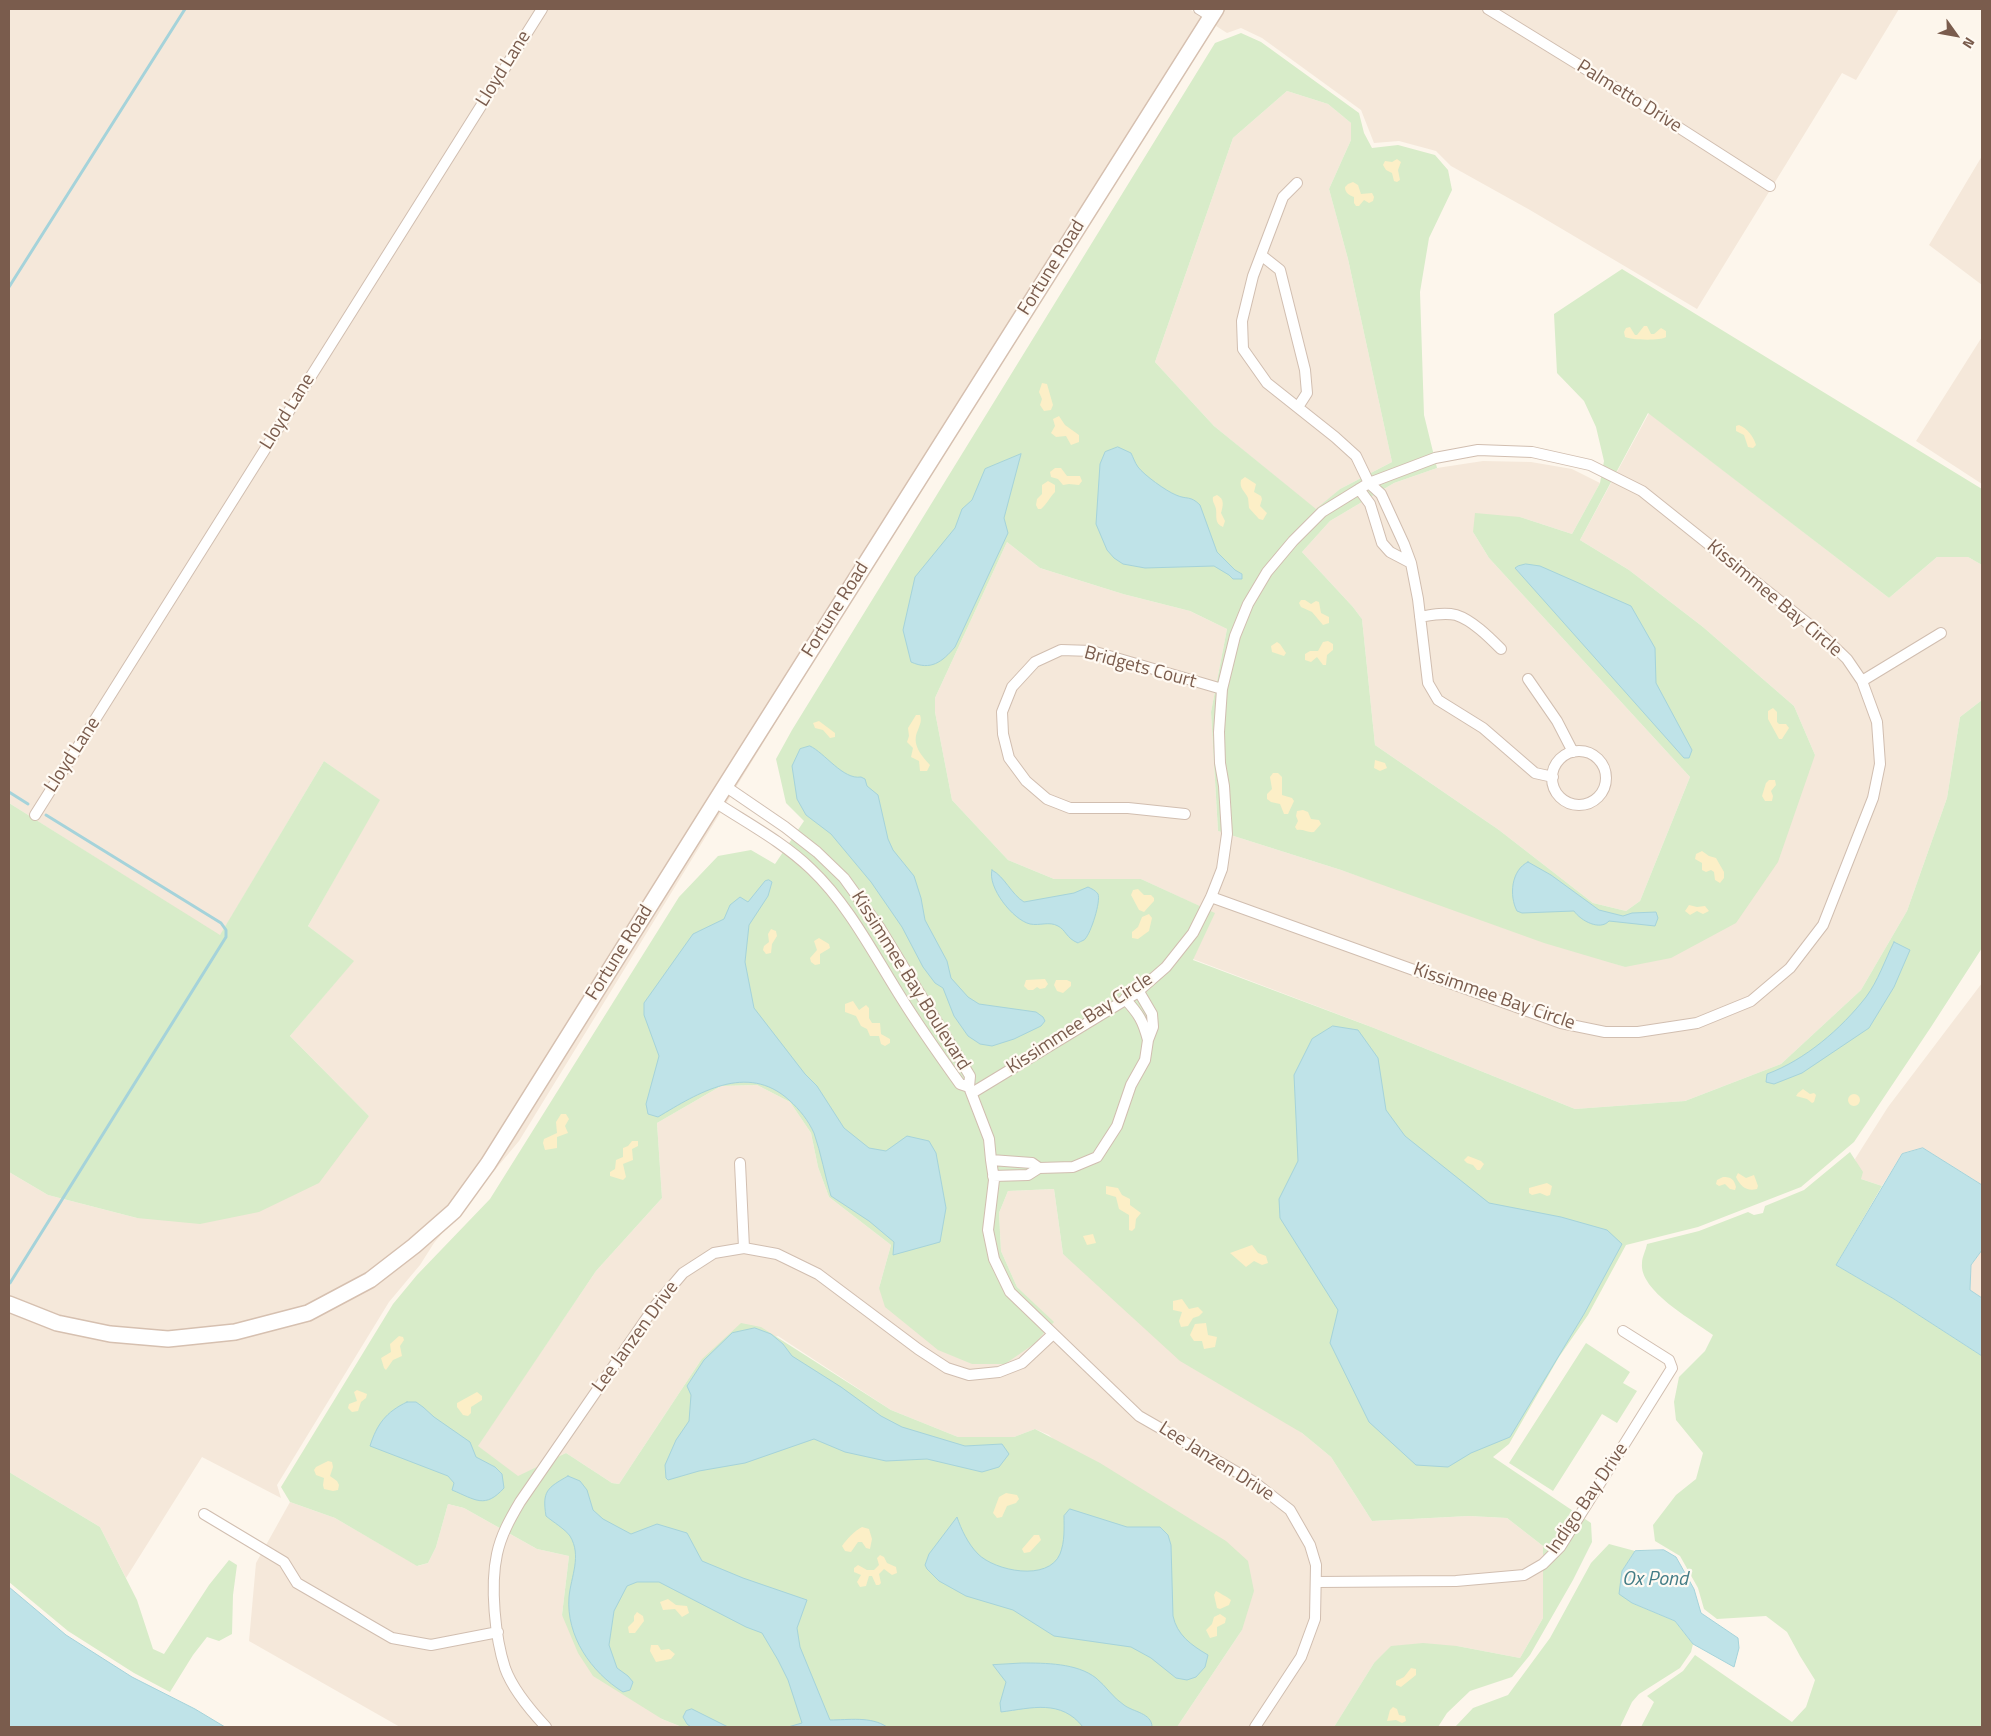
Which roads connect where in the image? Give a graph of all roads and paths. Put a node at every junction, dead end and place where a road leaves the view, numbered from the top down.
1 (542, 9) edge
2 (1488, 9) edge
3 (1209, 11) edge
4 (1297, 183) dead end
5 (1770, 186) dead end
6 (1261, 255) junction
7 (1298, 408) junction
8 (1369, 483) junction
9 (1359, 490) junction
10 (1411, 563) junction
11 (1420, 617) junction
12 (1941, 633) dead end
13 (1501, 649) dead end
14 (1528, 679) dead end
15 (1862, 680) junction
16 (1222, 690) junction
17 (1573, 752) junction
18 (1553, 777) junction
19 (725, 786) junction
20 (715, 802) junction
21 (1185, 814) dead end
22 (35, 815) dead end
23 (783, 825) junction
24 (774, 839) junction
25 (1211, 897) junction
26 (896, 955) junction
27 (881, 966) junction
28 (1138, 990) junction
29 (1126, 999) junction
30 (1148, 1040) junction
31 (970, 1090) junction
32 (992, 1160) junction
33 (740, 1163) dead end
34 (1039, 1168) junction
35 (993, 1176) junction
36 (744, 1248) junction
37 (9, 1304) edge
38 (1623, 1331) dead end
39 (1054, 1334) junction
40 (204, 1514) dead end
41 (1317, 1582) junction
42 (498, 1632) junction
43 (546, 1727) edge
44 (1255, 1727) edge

1 - 22 street, Lloyd Lane
2 - 5 street, Palmetto Drive
3 - 19 street, Fortune Road
4 - 6 street
6 - 7 street
6 - 7 street
7 - 8 street
8 - 9 street, Kissimmee Bay Circle
8 - 10 street
8 - 15 street, Kissimmee Bay Circle
9 - 10 street
9 - 16 street, Kissimmee Bay Circle
10 - 11 street
11 - 13 street
11 - 18 street
12 - 15 street
14 - 17 street
15 - 25 street, Kissimmee Bay Circle
16 - 21 street, Bridgets Court
16 - 25 street, Kissimmee Bay Circle
17 - 18 street
17 - 18 street
19 - 20 street, Fortune Road
19 - 23 street, Kissimmee Bay Boulevard
20 - 24 street, Kissimmee Bay Boulevard
20 - 37 street, Fortune Road
23 - 24 street
23 - 26 street, Kissimmee Bay Boulevard
24 - 27 street, Kissimmee Bay Boulevard
25 - 28 street, Kissimmee Bay Circle
26 - 27 street
26 - 31 street, Kissimmee Bay Boulevard
27 - 31 street, Kissimmee Bay Boulevard
28 - 29 street, Kissimmee Bay Circle
28 - 30 street
29 - 30 street
29 - 31 street, Kissimmee Bay Circle
30 - 34 street
31 - 32 street, Lee Janzen Drive
32 - 34 street
32 - 35 street, Lee Janzen Drive
33 - 36 street
34 - 35 street
35 - 39 street, Lee Janzen Drive
36 - 39 street, Lee Janzen Drive
36 - 42 street, Lee Janzen Drive
38 - 41 street, Indigo Bay Drive
39 - 41 street, Lee Janzen Drive
40 - 42 street
41 - 44 street, Lee Janzen Drive
42 - 43 street, Lee Janzen Drive

